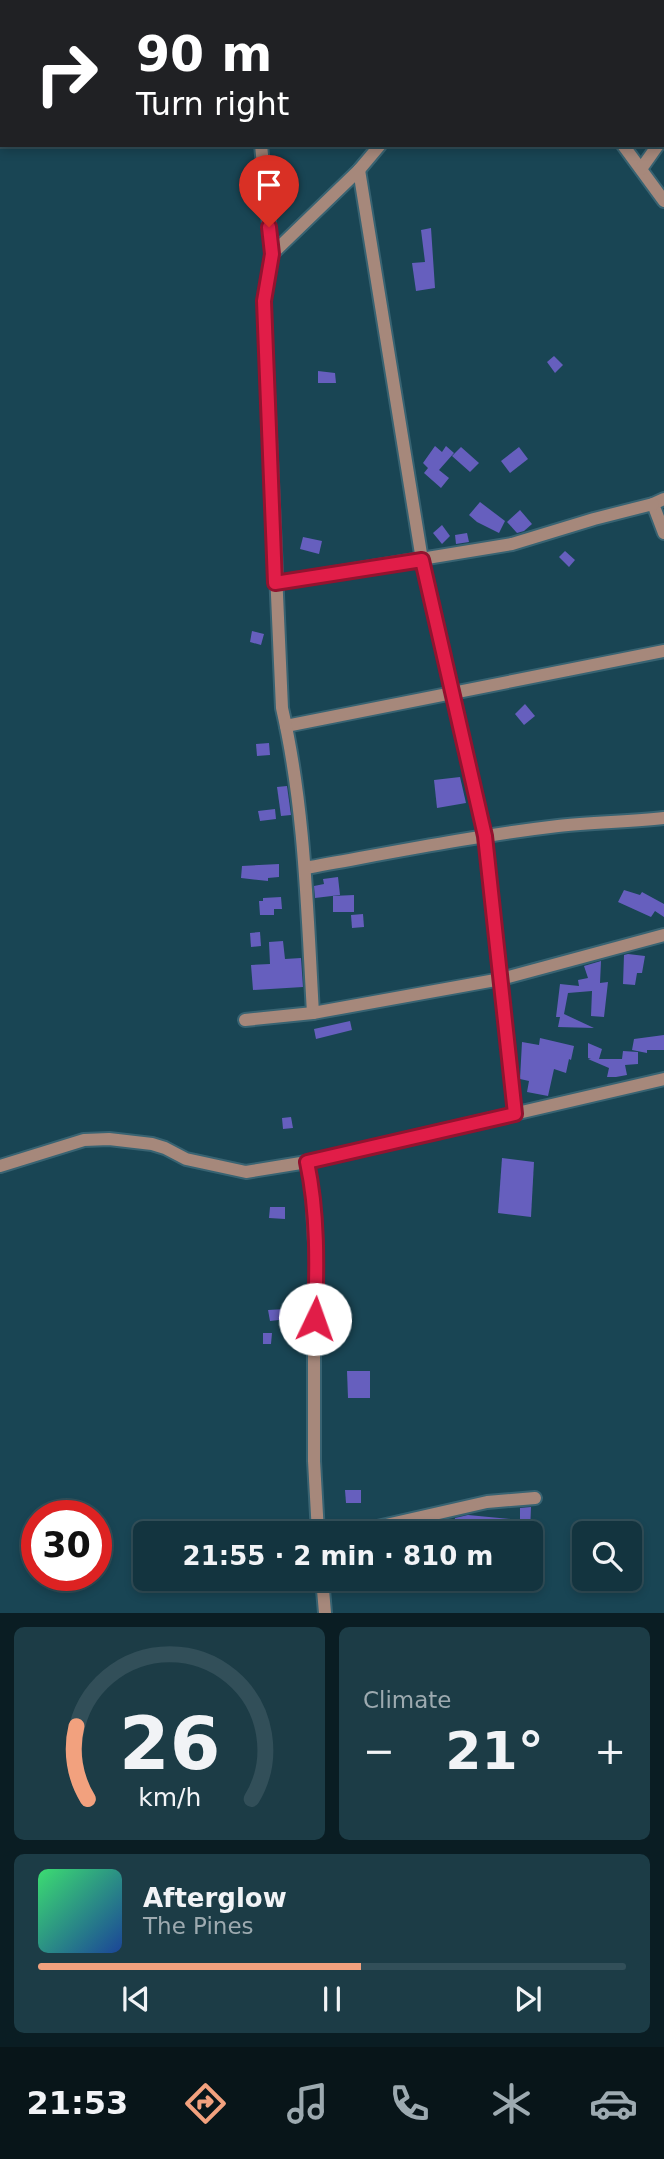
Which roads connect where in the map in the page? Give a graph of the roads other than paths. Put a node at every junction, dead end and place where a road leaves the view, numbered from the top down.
1 (261, 147) edge
2 (378, 147) edge
3 (625, 147) edge
4 (657, 147) edge
5 (642, 169) junction
6 (359, 170) junction
7 (664, 201) edge
8 (272, 254) junction
9 (659, 502) edge
10 (664, 533) edge
11 (422, 560) junction
12 (275, 583) junction
13 (664, 651) edge
14 (451, 692) junction
15 (286, 726) junction
16 (664, 818) edge
17 (485, 836) junction
18 (305, 868) junction
19 (664, 935) edge
20 (501, 979) junction
21 (313, 1013) junction
22 (245, 1020) dead end
23 (664, 1079) edge
24 (515, 1114) junction
25 (307, 1162) junction
26 (0, 1166) edge
27 (535, 1498) dead end
28 (317, 1521) edge
29 (404, 1521) edge
30 (323, 1591) edge
31 (325, 1613) edge

1 - 8 street
2 - 6 street
3 - 5 street
4 - 5 street
5 - 7 street
6 - 8 street
6 - 11 street
8 - 12 street
9 - 10 street
9 - 11 street
11 - 12 street
11 - 14 street
12 - 15 street
13 - 14 street
14 - 15 street
14 - 17 street
15 - 18 street
16 - 17 street
17 - 18 street
17 - 20 street
18 - 21 street
19 - 20 street
20 - 21 street
20 - 24 street
21 - 22 street
23 - 24 street
24 - 25 street
25 - 26 street
25 - 28 street
27 - 29 street
30 - 31 street

